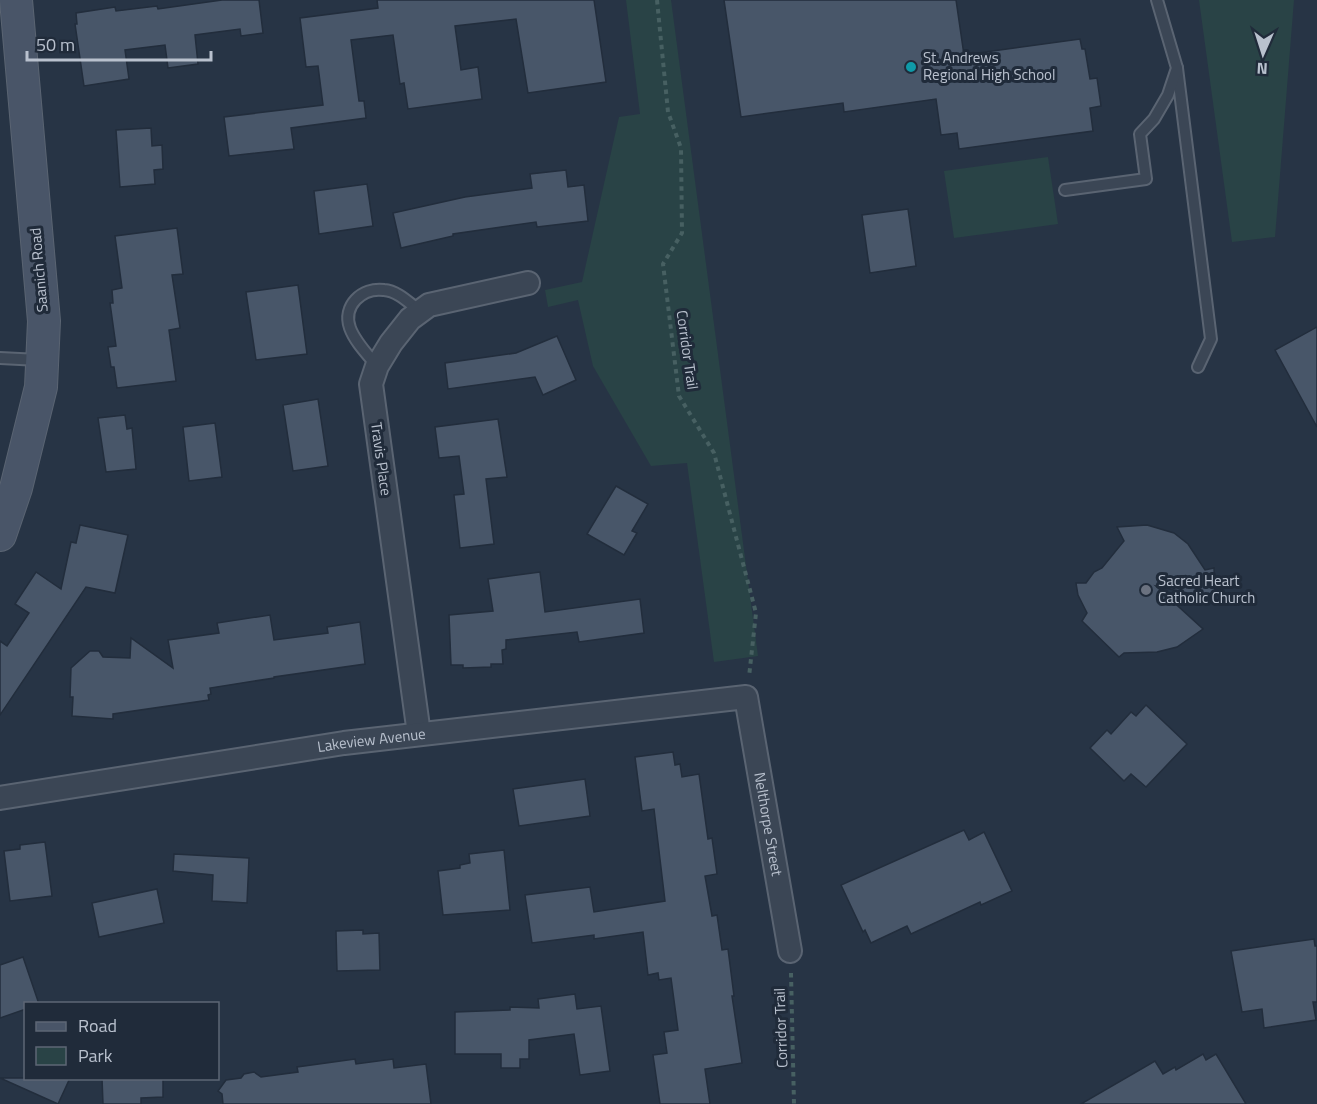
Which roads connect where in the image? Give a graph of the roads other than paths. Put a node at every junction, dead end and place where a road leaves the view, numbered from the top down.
1 (16, 0) edge
2 (1157, 0) edge
3 (1177, 68) junction
4 (1065, 190) dead end
5 (528, 283) dead end
6 (420, 311) junction
7 (0, 358) edge
8 (42, 360) junction
9 (377, 366) junction
10 (1198, 367) dead end
11 (0, 535) edge
12 (746, 697) joint
13 (419, 734) junction
14 (0, 798) edge
15 (790, 951) road end

1 - 8 street, Saanich Road
2 - 3 lane
3 - 4 lane
3 - 10 lane
5 - 6 street, Travis Place
6 - 9 street, Travis Place
6 - 9 lane
7 - 8 lane
8 - 11 street, Saanich Road
9 - 13 street, Travis Place
12 - 13 street, Lakeview Avenue
12 - 15 street, Nelthorpe Street
13 - 14 street, Lakeview Avenue

